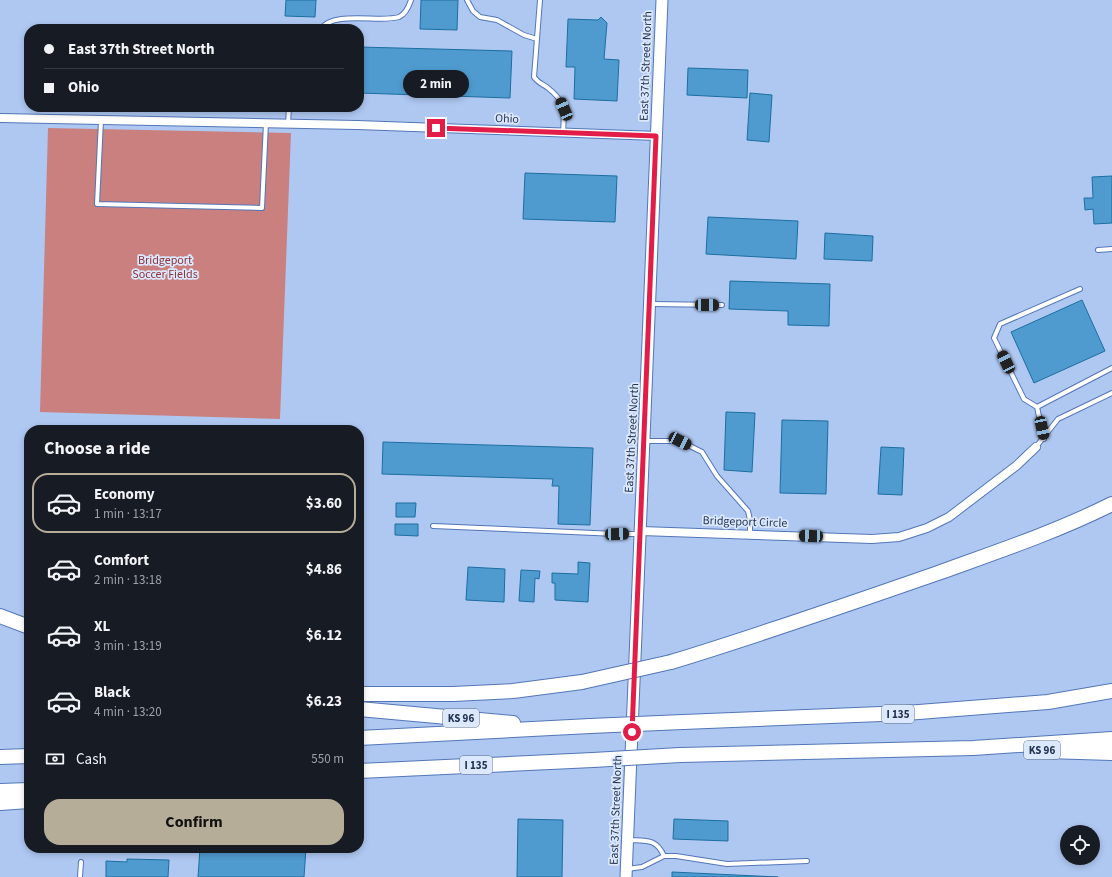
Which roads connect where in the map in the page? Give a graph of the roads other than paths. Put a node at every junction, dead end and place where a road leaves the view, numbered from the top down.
1 (412, 0) edge
2 (467, 0) edge
3 (540, 0) edge
4 (662, 0) edge
5 (327, 24) edge
6 (537, 39) junction
7 (289, 112) edge
8 (0, 118) edge
9 (101, 120) junction
10 (266, 123) junction
11 (288, 124) junction
12 (563, 133) junction
13 (656, 136) junction
14 (1112, 249) edge
15 (1098, 250) dead end
16 (1080, 289) dead end
17 (650, 304) junction
18 (722, 305) dead end
19 (1112, 368) edge
20 (1112, 393) edge
21 (1037, 407) junction
22 (1044, 439) junction
23 (644, 441) junction
24 (1036, 447) joint
25 (1112, 504) edge
26 (433, 526) dead end
27 (640, 533) junction
28 (750, 534) junction
29 (0, 616) edge
30 (24, 626) edge
31 (1112, 691) edge
32 (364, 694) edge
33 (364, 709) edge
34 (563, 727) junction
35 (364, 738) edge
36 (1112, 739) edge
37 (973, 748) junction
38 (1112, 753) edge
39 (24, 756) edge
40 (0, 757) edge
41 (364, 771) edge
42 (24, 790) edge
43 (0, 792) edge
44 (24, 801) edge
45 (0, 803) edge
46 (628, 840) junction
47 (664, 856) junction
48 (807, 861) dead end
49 (82, 862) dead end
50 (627, 873) edge
51 (80, 877) edge

1 - 5 lane
2 - 6 lane
3 - 6 lane
4 - 13 main road, East 37th Street North
6 - 12 lane
7 - 11 lane
8 - 9 street, Ohio
9 - 10 street, Ohio
9 - 10 lane
10 - 11 street, Ohio
11 - 12 street, Ohio
12 - 13 street, Ohio
13 - 17 main road, East 37th Street North
14 - 15 lane
16 - 21 lane
17 - 18 lane
17 - 23 main road, East 37th Street North
19 - 21 lane
20 - 22 lane
21 - 22 lane
22 - 24 lane
23 - 27 main road, East 37th Street North
23 - 28 lane
24 - 28 street, Bridgeport Circle
25 - 32 highway, bridge
26 - 27 lane
27 - 28 street, Bridgeport Circle
27 - 46 main road, East 37th Street North
29 - 30 highway
31 - 34 highway, I 135, bridge
33 - 34 highway, KS 96
34 - 35 highway, I 135
36 - 37 highway, I 135
37 - 38 highway, KS 96
37 - 41 highway, I 135, bridge
39 - 40 highway
42 - 43 highway
44 - 45 highway
46 - 47 lane
46 - 50 main road, East 37th Street North
47 - 48 lane
47 - 50 lane
49 - 51 lane

